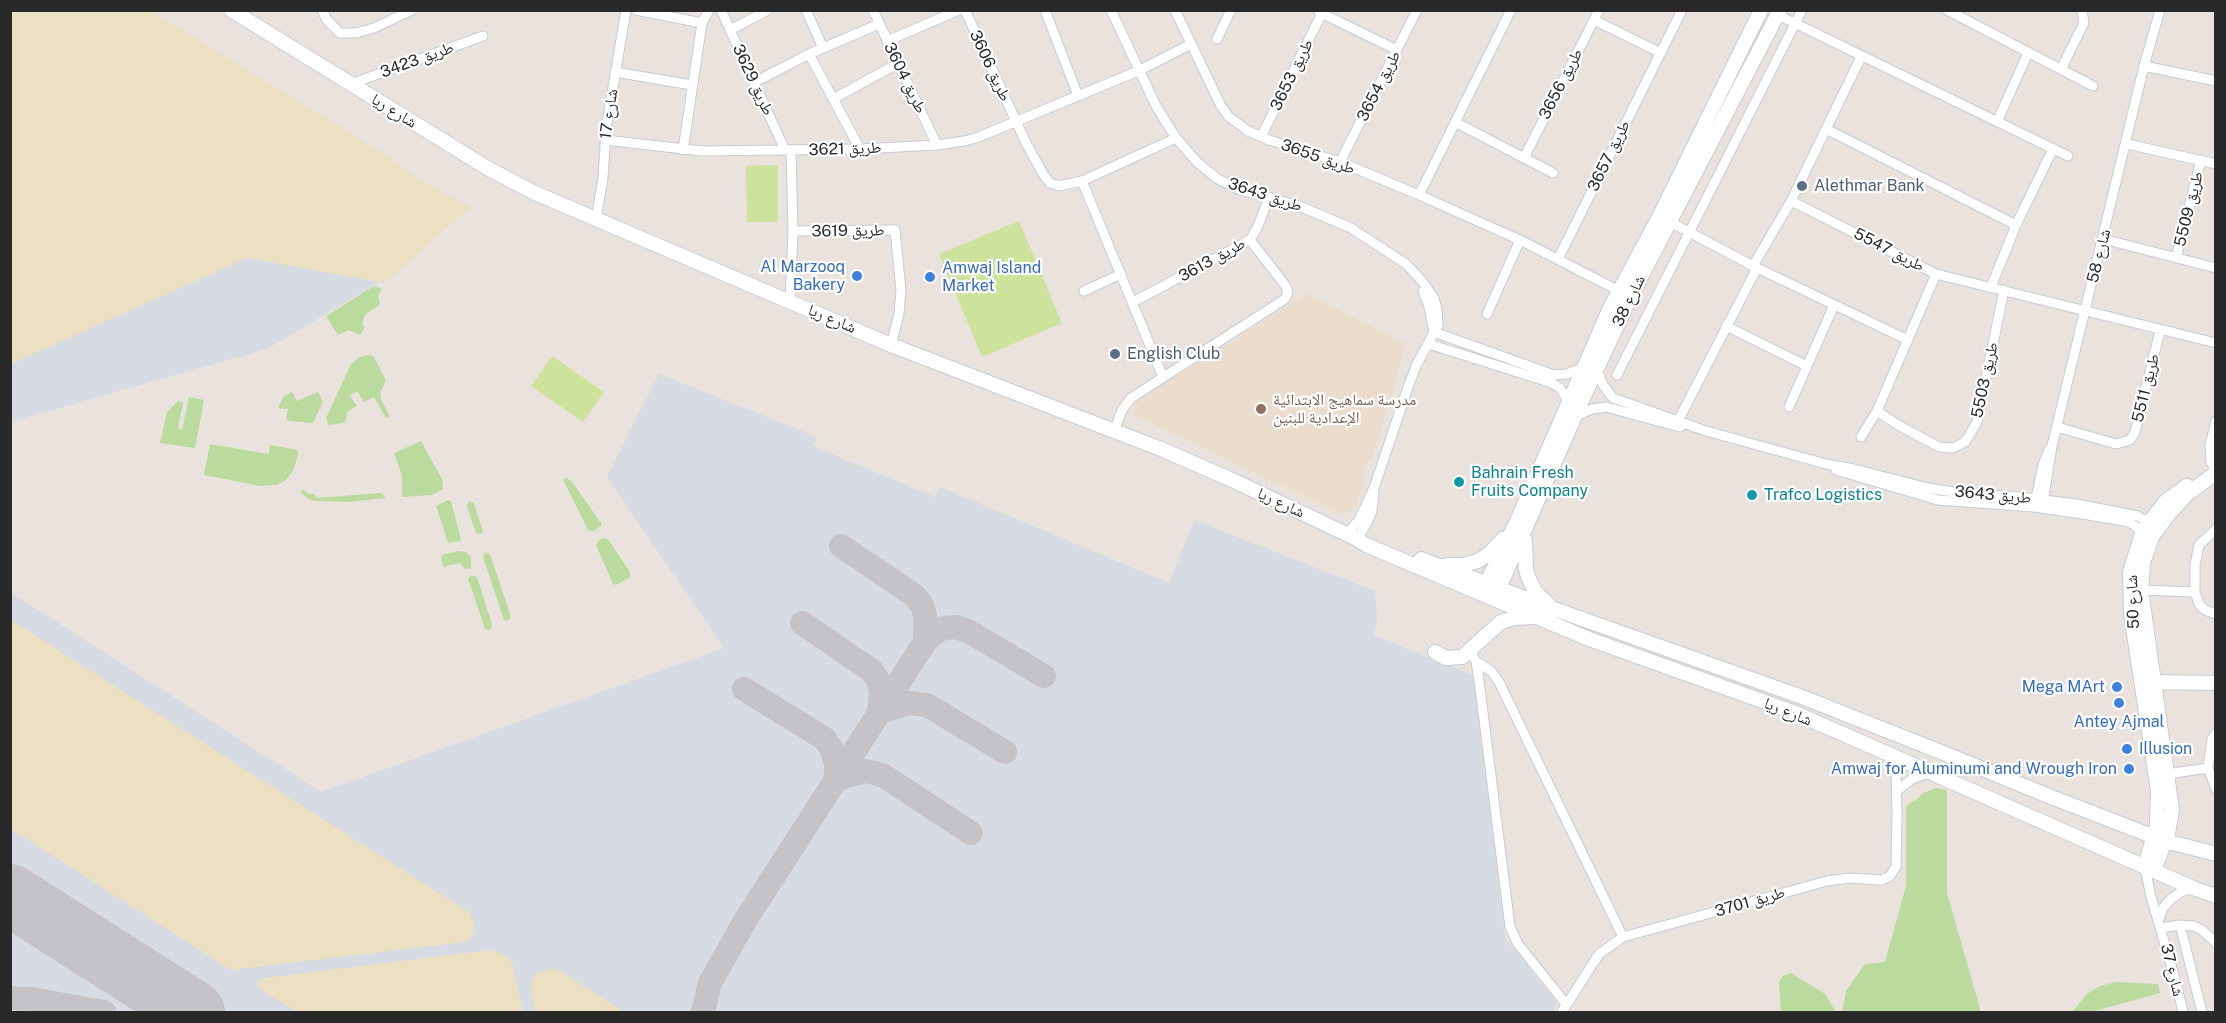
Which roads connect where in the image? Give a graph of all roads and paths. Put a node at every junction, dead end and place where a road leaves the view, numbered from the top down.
1 (231, 10) edge
2 (322, 10) edge
3 (412, 10) edge
4 (626, 10) edge
5 (636, 10) edge
6 (710, 10) edge
7 (721, 10) edge
8 (768, 10) edge
9 (806, 10) edge
10 (873, 10) edge
11 (958, 10) edge
12 (965, 10) edge
13 (1046, 10) edge
14 (1111, 10) edge
15 (1175, 10) edge
16 (1231, 10) edge
17 (1417, 10) edge
18 (1511, 10) edge
19 (1599, 10) edge
20 (1682, 10) edge
21 (1761, 10) edge
22 (1802, 10) edge
23 (1947, 10) edge
24 (2082, 10) edge
25 (2160, 10) edge
26 (1320, 12) edge
27 (1779, 13) edge
28 (1594, 20) junction
29 (702, 23) junction
30 (879, 24) junction
31 (1795, 24) junction
32 (730, 30) junction
33 (483, 36) dead end
34 (1217, 39) dead end
35 (887, 41) junction
36 (1191, 44) junction
37 (823, 48) junction
38 (1397, 50) junction
39 (1661, 53) junction
40 (2028, 53) junction
41 (809, 54) junction
42 (1861, 57) junction
43 (897, 64) junction
44 (2144, 66) junction
45 (2061, 69) junction
46 (1138, 71) junction
47 (615, 72) junction
48 (2216, 81) edge
49 (755, 82) junction
50 (351, 84) junction
51 (692, 85) junction
52 (2093, 86) dead end
53 (1078, 96) junction
54 (833, 99) junction
55 (1016, 122) junction
56 (1455, 122) junction
57 (1997, 122) junction
58 (1826, 129) junction
59 (1261, 137) junction
60 (1176, 138) junction
61 (604, 140) junction
62 (2127, 144) junction
63 (937, 145) junction
64 (860, 149) junction
65 (2053, 149) junction
66 (683, 150) junction
67 (788, 150) junction
68 (2068, 156) dead end
69 (1524, 158) junction
70 (2201, 160) junction
71 (1340, 162) junction
72 (2216, 164) edge
73 (1553, 173) dead end
74 (1082, 181) junction
75 (1419, 195) junction
76 (1269, 197) junction
77 (1791, 201) junction
78 (596, 219) junction
79 (1670, 222) junction
80 (2016, 225) junction
81 (793, 231) junction
82 (1688, 231) junction
83 (1251, 240) junction
84 (1520, 240) junction
85 (2103, 240) junction
86 (2176, 258) junction
87 (1558, 259) junction
88 (1755, 267) junction
89 (2216, 268) edge
90 (1121, 274) junction
91 (1936, 274) junction
92 (1991, 287) junction
93 (2004, 290) junction
94 (1084, 291) dead end
95 (1625, 294) junction
96 (790, 302) junction
97 (1132, 302) junction
98 (1834, 305) junction
99 (2085, 312) junction
100 (1487, 314) dead end
101 (1726, 326) junction
102 (2160, 331) junction
103 (1434, 332) junction
104 (1908, 340) junction
105 (2216, 343) edge
106 (1429, 344) junction
107 (891, 345) junction
108 (1807, 366) junction
109 (1591, 368) junction
110 (1617, 375) dead end
111 (1163, 376) junction
112 (1569, 402) junction
113 (1789, 406) dead end
114 (1877, 411) junction
115 (1575, 417) junction
116 (1678, 421) junction
117 (2216, 421) edge
118 (2056, 427) junction
119 (1114, 431) junction
120 (1706, 431) junction
121 (1861, 437) dead end
122 (2214, 473) edge
123 (2039, 504) junction
124 (1521, 526) junction
125 (2150, 529) junction
126 (2216, 529) edge
127 (1352, 536) junction
128 (1434, 564) junction
129 (1484, 589) junction
130 (2141, 590) junction
131 (2195, 592) junction
132 (1497, 594) junction
133 (1554, 609) junction
134 (2216, 614) edge
135 (1540, 618) junction
136 (2143, 651) junction
137 (1436, 652) dead end
138 (1473, 656) junction
139 (2147, 682) junction
140 (2216, 683) edge
141 (2216, 733) edge
142 (1891, 754) junction
143 (2208, 768) junction
144 (1931, 772) junction
145 (2167, 774) junction
146 (2216, 789) edge
147 (1898, 790) junction
148 (2165, 809) junction
149 (2129, 826) junction
150 (2160, 838) junction
151 (2211, 853) edge
152 (2150, 868) junction
153 (2193, 888) junction
154 (2216, 896) edge
155 (2160, 923) junction
156 (2180, 925) junction
157 (1623, 937) junction
158 (2216, 943) edge
159 (1564, 1008) edge
160 (2183, 1012) edge
161 (2202, 1012) edge

1 - 50 main road, شارع ريا
2 - 3 street
4 - 47 street, شارع 17
5 - 29 street
6 - 29 street
7 - 32 street, طريق 3629
8 - 32 street
9 - 37 street
10 - 30 street, طريق 3604
11 - 35 street
12 - 55 street, طريق 3606
13 - 53 street
14 - 46 street, طريق 3643
15 - 36 street, طريق 3655
16 - 34 street
17 - 38 street, طريق 3654
18 - 56 street
19 - 28 street, طريق 3656
20 - 39 street, طريق 3657
21 - 95 main road, شارع 38
22 - 31 street, شارع 38
23 - 40 street
24 - 45 street
25 - 44 street, شارع 58
26 - 38 street, طريق 3653
26 - 59 street, طريق 3653
27 - 31 street
27 - 79 main road, شارع 38
28 - 39 street
28 - 69 street, طريق 3656
29 - 51 street
30 - 35 street, طريق 3604
30 - 37 street
31 - 42 street
31 - 82 street, شارع 38
32 - 49 street, طريق 3629
33 - 50 street, طريق 3423
35 - 43 street, طريق 3604
36 - 46 street, طريق 3621
36 - 59 street, طريق 3655
37 - 41 street
38 - 71 street, طريق 3654
39 - 87 street, طريق 3657
40 - 45 street
40 - 57 street
41 - 49 street
41 - 54 street
42 - 57 street
42 - 58 street
43 - 54 street
43 - 63 street, طريق 3604
44 - 48 street
44 - 62 street, شارع 58
45 - 52 street
46 - 53 street, طريق 3621
46 - 60 street, طريق 3643
47 - 51 street
47 - 61 street, شارع 17
49 - 67 street, طريق 3629
50 - 78 main road, شارع ريا
51 - 66 street
53 - 55 street, طريق 3621
54 - 64 street
55 - 63 street, طريق 3621
55 - 74 street
56 - 69 street
56 - 75 street
57 - 65 street
58 - 77 street
58 - 80 street
59 - 71 street, طريق 3655
60 - 74 street
60 - 76 street, طريق 3643
61 - 66 street, طريق 3621
61 - 78 street, شارع 17
62 - 70 street
62 - 85 street, شارع 58
63 - 64 street, طريق 3621
64 - 67 street, طريق 3621
65 - 68 street
65 - 80 street
66 - 67 street, طريق 3621
67 - 81 street, طريق 3629
69 - 73 street
70 - 72 street
70 - 86 street, طريق 5509
71 - 75 street, طريق 3655
74 - 90 street
75 - 84 street, طريق 3655
76 - 83 street, طريق 3613
76 - 103 street, طريق 3643
77 - 88 street
77 - 91 street, طريق 5547
78 - 96 main road, شارع ريا
79 - 82 street
79 - 95 main road, شارع 38
80 - 92 street
81 - 96 street, طريق 3629
81 - 107 street, طريق 3619
82 - 88 street
82 - 110 street, شارع 38
83 - 97 street, طريق 3613
83 - 111 street
84 - 87 street, طريق 3655
84 - 100 street
85 - 86 street, طريق 5509
85 - 99 street, شارع 58
86 - 89 street, طريق 5509
87 - 95 street, طريق 3655
88 - 98 street
88 - 101 street
90 - 94 street
90 - 97 street
91 - 92 street, طريق 5547
91 - 104 street
92 - 93 street, طريق 5547
93 - 99 street, طريق 5547
93 - 114 street, طريق 5503
95 - 109 main road, شارع 38
96 - 107 main road, شارع ريا
97 - 111 street
98 - 104 street
98 - 108 street
99 - 102 street, طريق 5511
99 - 118 street, شارع 58
101 - 108 street
101 - 116 street
102 - 105 street, طريق 5511
102 - 118 street, طريق 5511
103 - 106 street
103 - 109 street
104 - 114 street
106 - 112 street
106 - 127 street
107 - 119 main road, شارع ريا
108 - 113 street
109 - 112 main road, شارع 38
109 - 115 main road, شارع 38
109 - 116 street, طريق 3643
111 - 119 street
112 - 124 main road, شارع 38
114 - 121 street
115 - 120 street, طريق 3643
115 - 124 main road, شارع 38
116 - 120 street, طريق 3643
117 - 122 street
118 - 123 street, شارع 58
119 - 127 main road, شارع ريا
120 - 123 street, طريق 3643
122 - 125 main road, شارع 50
123 - 125 street, طريق 3643
124 - 128 main road
124 - 129 main road, شارع 38
124 - 132 main road, شارع 38
124 - 133 main road
125 - 130 main road, شارع 50
125 - 136 main road, شارع 50
126 - 131 street
127 - 128 main road, شارع ريا
127 - 129 main road, شارع ريا
128 - 129 main road, شارع ريا
129 - 132 main road, شارع ريا
130 - 131 street, شارع 50
130 - 136 main road, شارع 50
131 - 134 street
132 - 133 main road, شارع ريا
132 - 135 main road, شارع ريا
133 - 149 main road, شارع ريا
135 - 138 main road
135 - 142 main road, شارع ريا
136 - 139 main road, شارع 50
137 - 138 main road
138 - 157 street
138 - 159 street
139 - 140 main road
139 - 145 main road, شارع 50
139 - 148 main road, شارع 50
141 - 143 street
142 - 144 main road, شارع ريا
142 - 147 street, طريق 3701
143 - 145 street
143 - 146 street
144 - 147 street
144 - 152 main road, شارع ريا
145 - 148 main road, شارع 50
147 - 157 street, طريق 3701
148 - 149 main road
148 - 150 main road, شارع 50
148 - 151 main road
149 - 150 main road, شارع ريا
150 - 151 main road, شارع ريا
150 - 152 main road, شارع 50
152 - 153 main road, شارع ريا
152 - 155 street, شارع 37
153 - 154 main road, شارع ريا
153 - 155 street
155 - 156 street, شارع 37
155 - 160 street, شارع 37
156 - 158 street, شارع 37
156 - 161 street
157 - 159 street, طريق 3701

